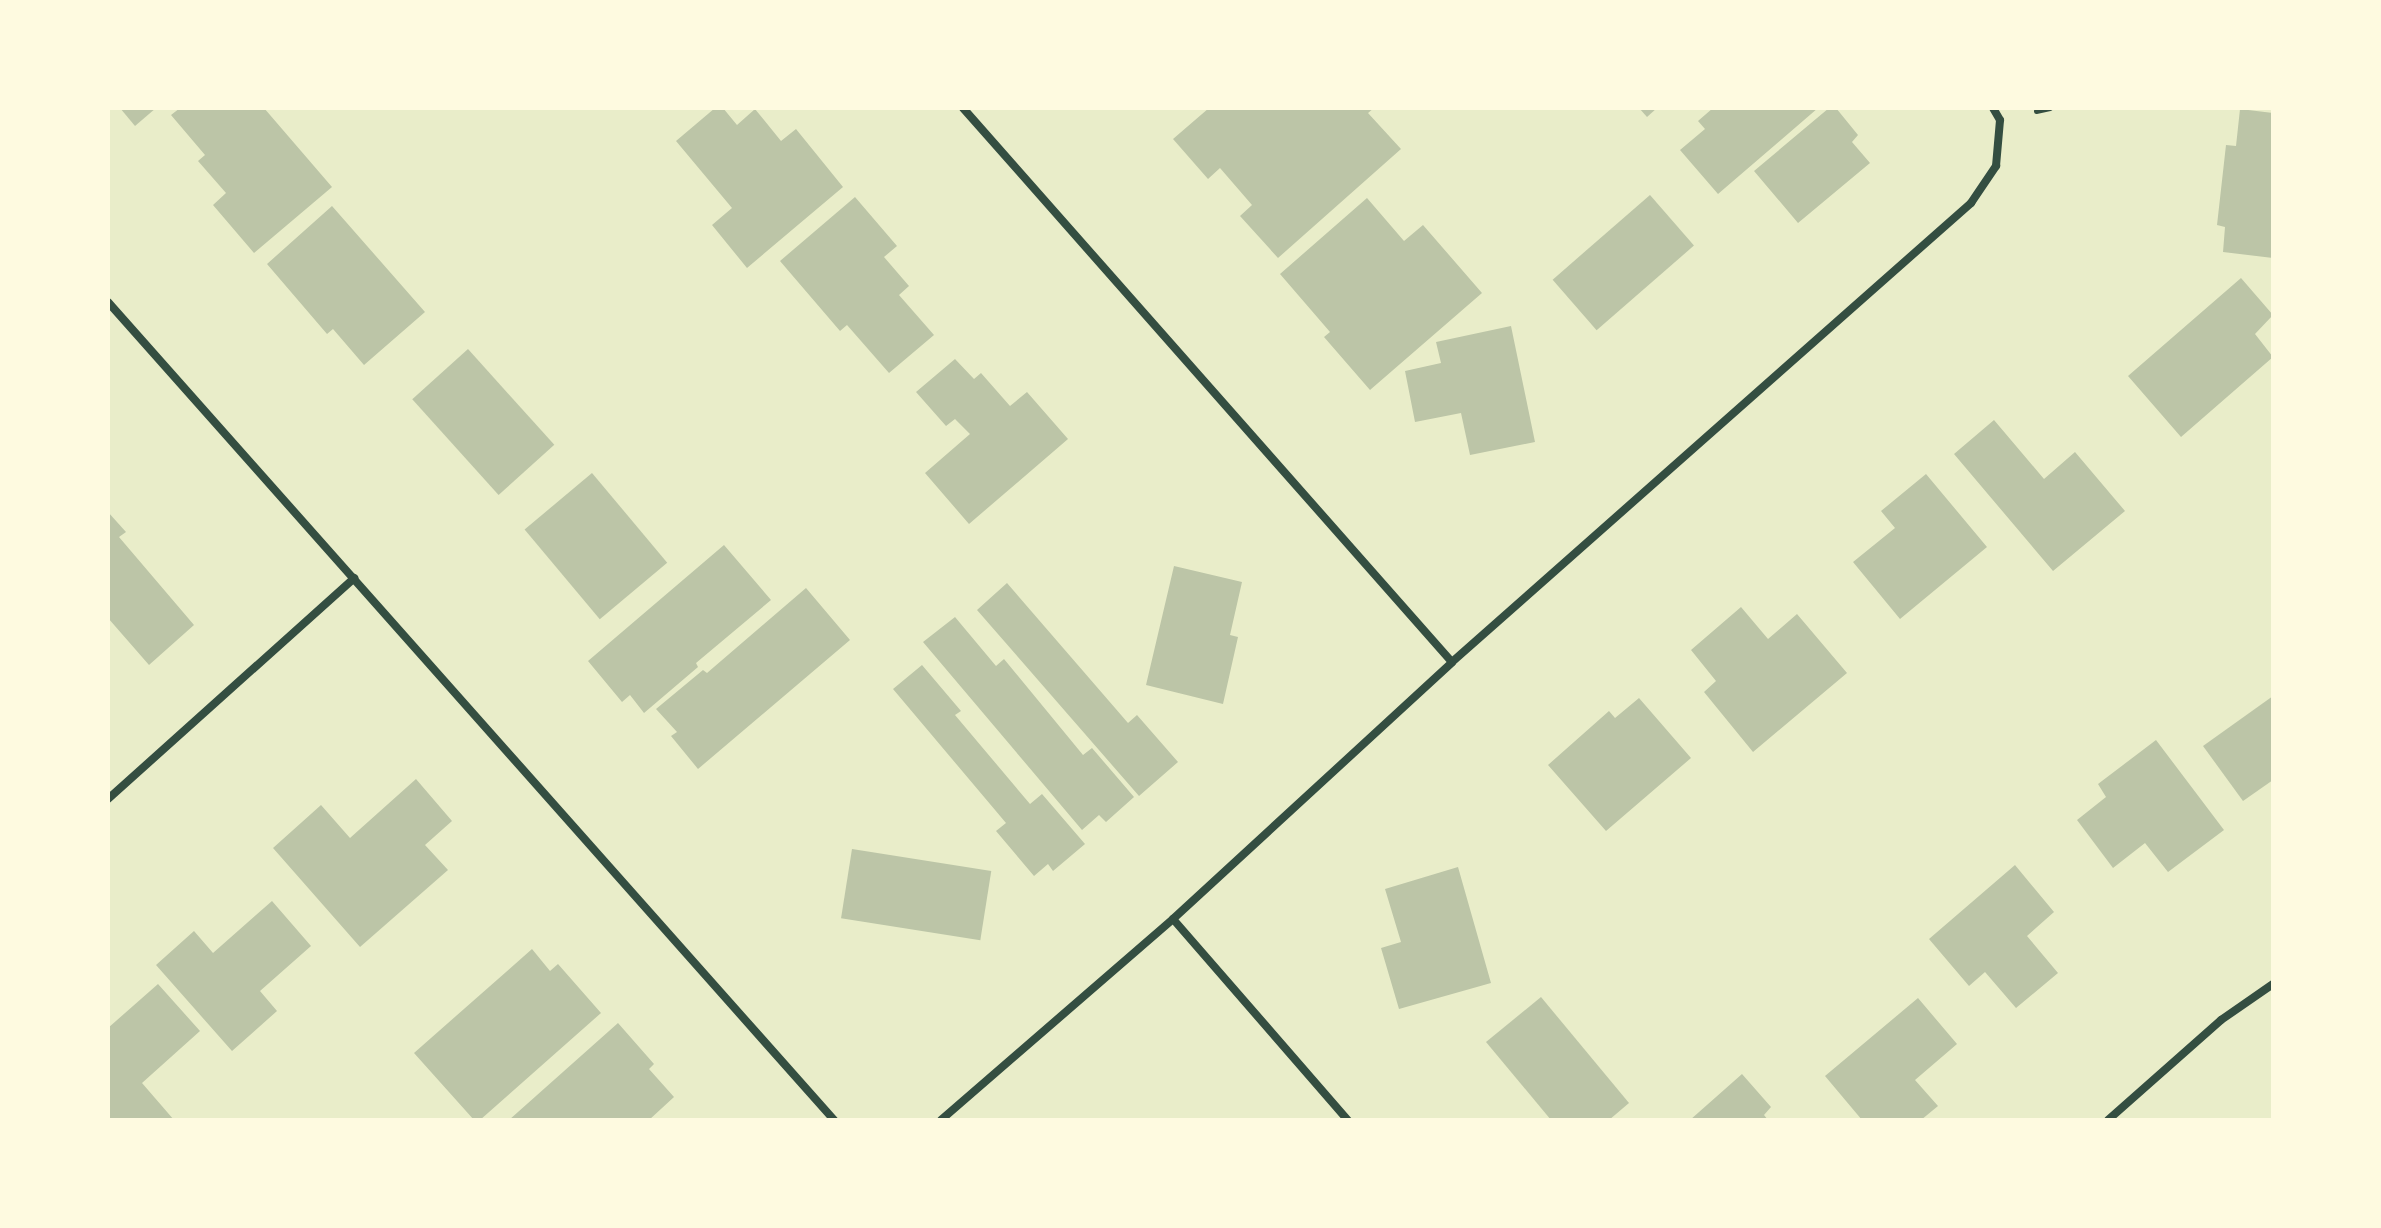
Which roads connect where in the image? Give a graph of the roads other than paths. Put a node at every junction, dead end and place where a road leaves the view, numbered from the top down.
1 (963, 108) edge
2 (1993, 108) edge
3 (108, 302) edge
4 (354, 578) junction
5 (1452, 662) junction
6 (108, 799) edge
7 (1173, 919) junction
8 (2273, 984) edge
9 (834, 1120) edge
10 (941, 1120) edge
11 (1348, 1120) edge
12 (2108, 1120) edge

1 - 5 street
2 - 5 street
3 - 4 street
4 - 6 street
4 - 9 street
5 - 7 street
7 - 10 street
7 - 11 street
8 - 12 street

